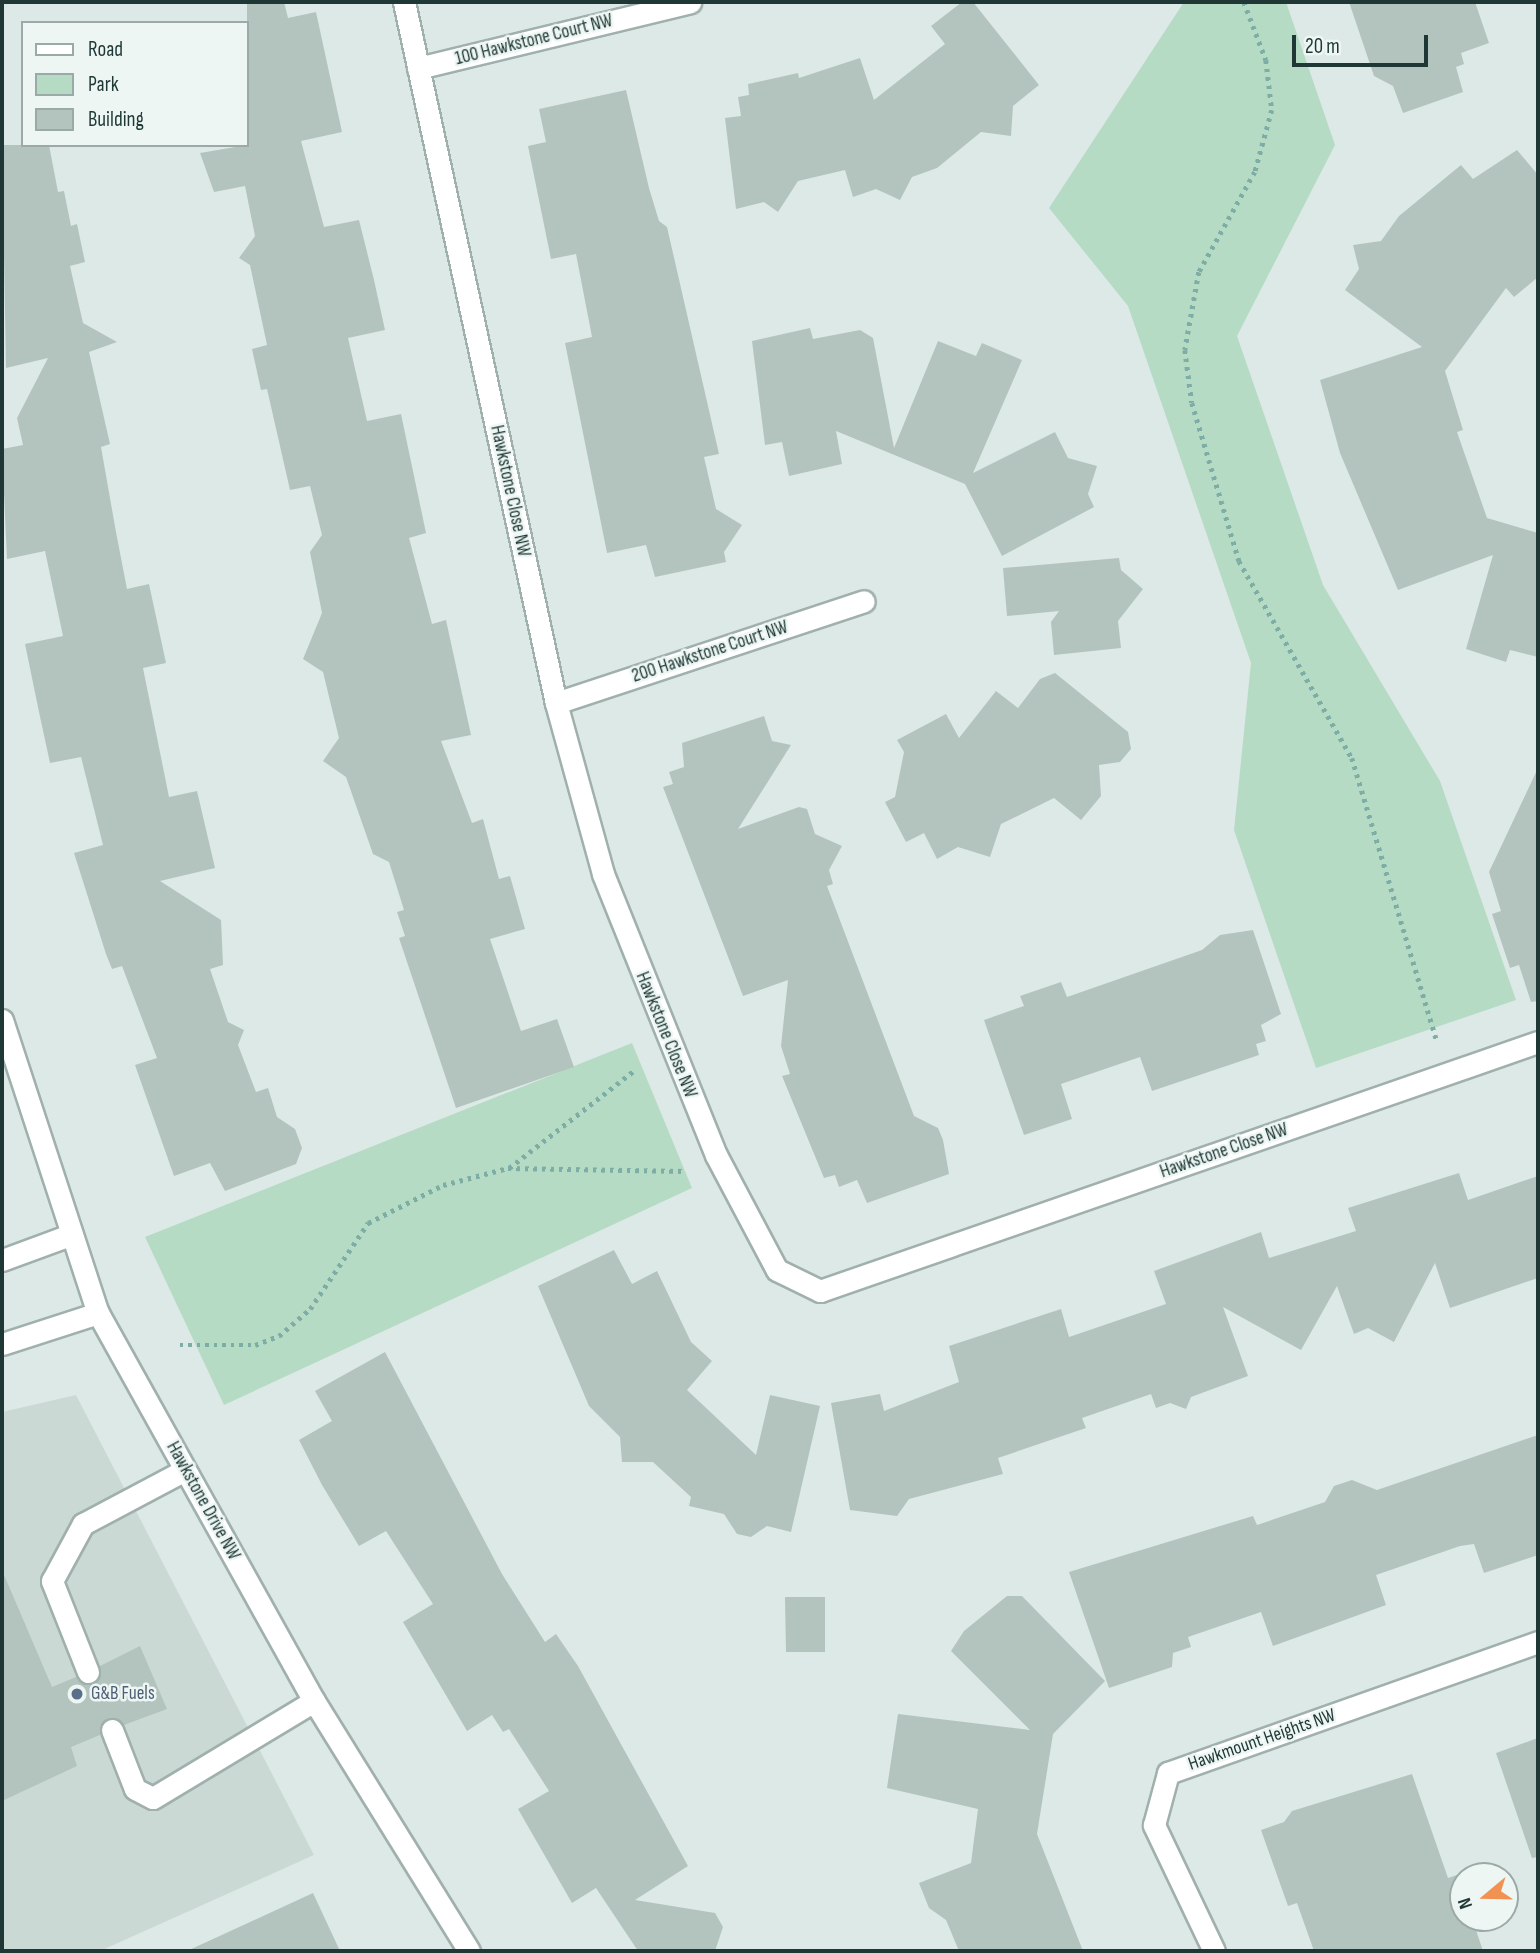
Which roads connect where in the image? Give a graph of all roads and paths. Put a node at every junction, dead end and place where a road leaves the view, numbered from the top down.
1 (404, 2) edge
2 (691, 2) edge
3 (1244, 2) edge
4 (418, 68) junction
5 (864, 601) dead end
6 (556, 703) junction
7 (2, 1020) edge
8 (1538, 1042) edge
9 (1439, 1045) dead end
10 (636, 1069) dead end
11 (508, 1168) junction
12 (685, 1171) dead end
13 (70, 1235) junction
14 (2, 1260) edge
15 (98, 1312) junction
16 (2, 1345) edge
17 (180, 1345) dead end
18 (185, 1470) junction
19 (1538, 1642) edge
20 (88, 1672) dead end
21 (314, 1701) junction
22 (112, 1730) dead end
23 (469, 1951) edge
24 (1214, 1951) edge

1 - 4 street, Hawkstone Close NW
2 - 4 street, 100 Hawkstone Court NW
3 - 9 path
4 - 6 street, Hawkstone Close NW
5 - 6 street, 200 Hawkstone Court NW
6 - 8 street, Hawkstone Close NW
7 - 13 street, Hawkstone Drive NW
10 - 11 path
11 - 12 path
11 - 17 path
13 - 14 street
13 - 15 street, Hawkstone Drive NW
15 - 16 street
15 - 18 street, Hawkstone Drive NW
18 - 20 street
18 - 21 street, Hawkstone Drive NW
19 - 24 street, Hawkmount Heights NW
21 - 22 street
21 - 23 street, Hawkstone Drive NW

